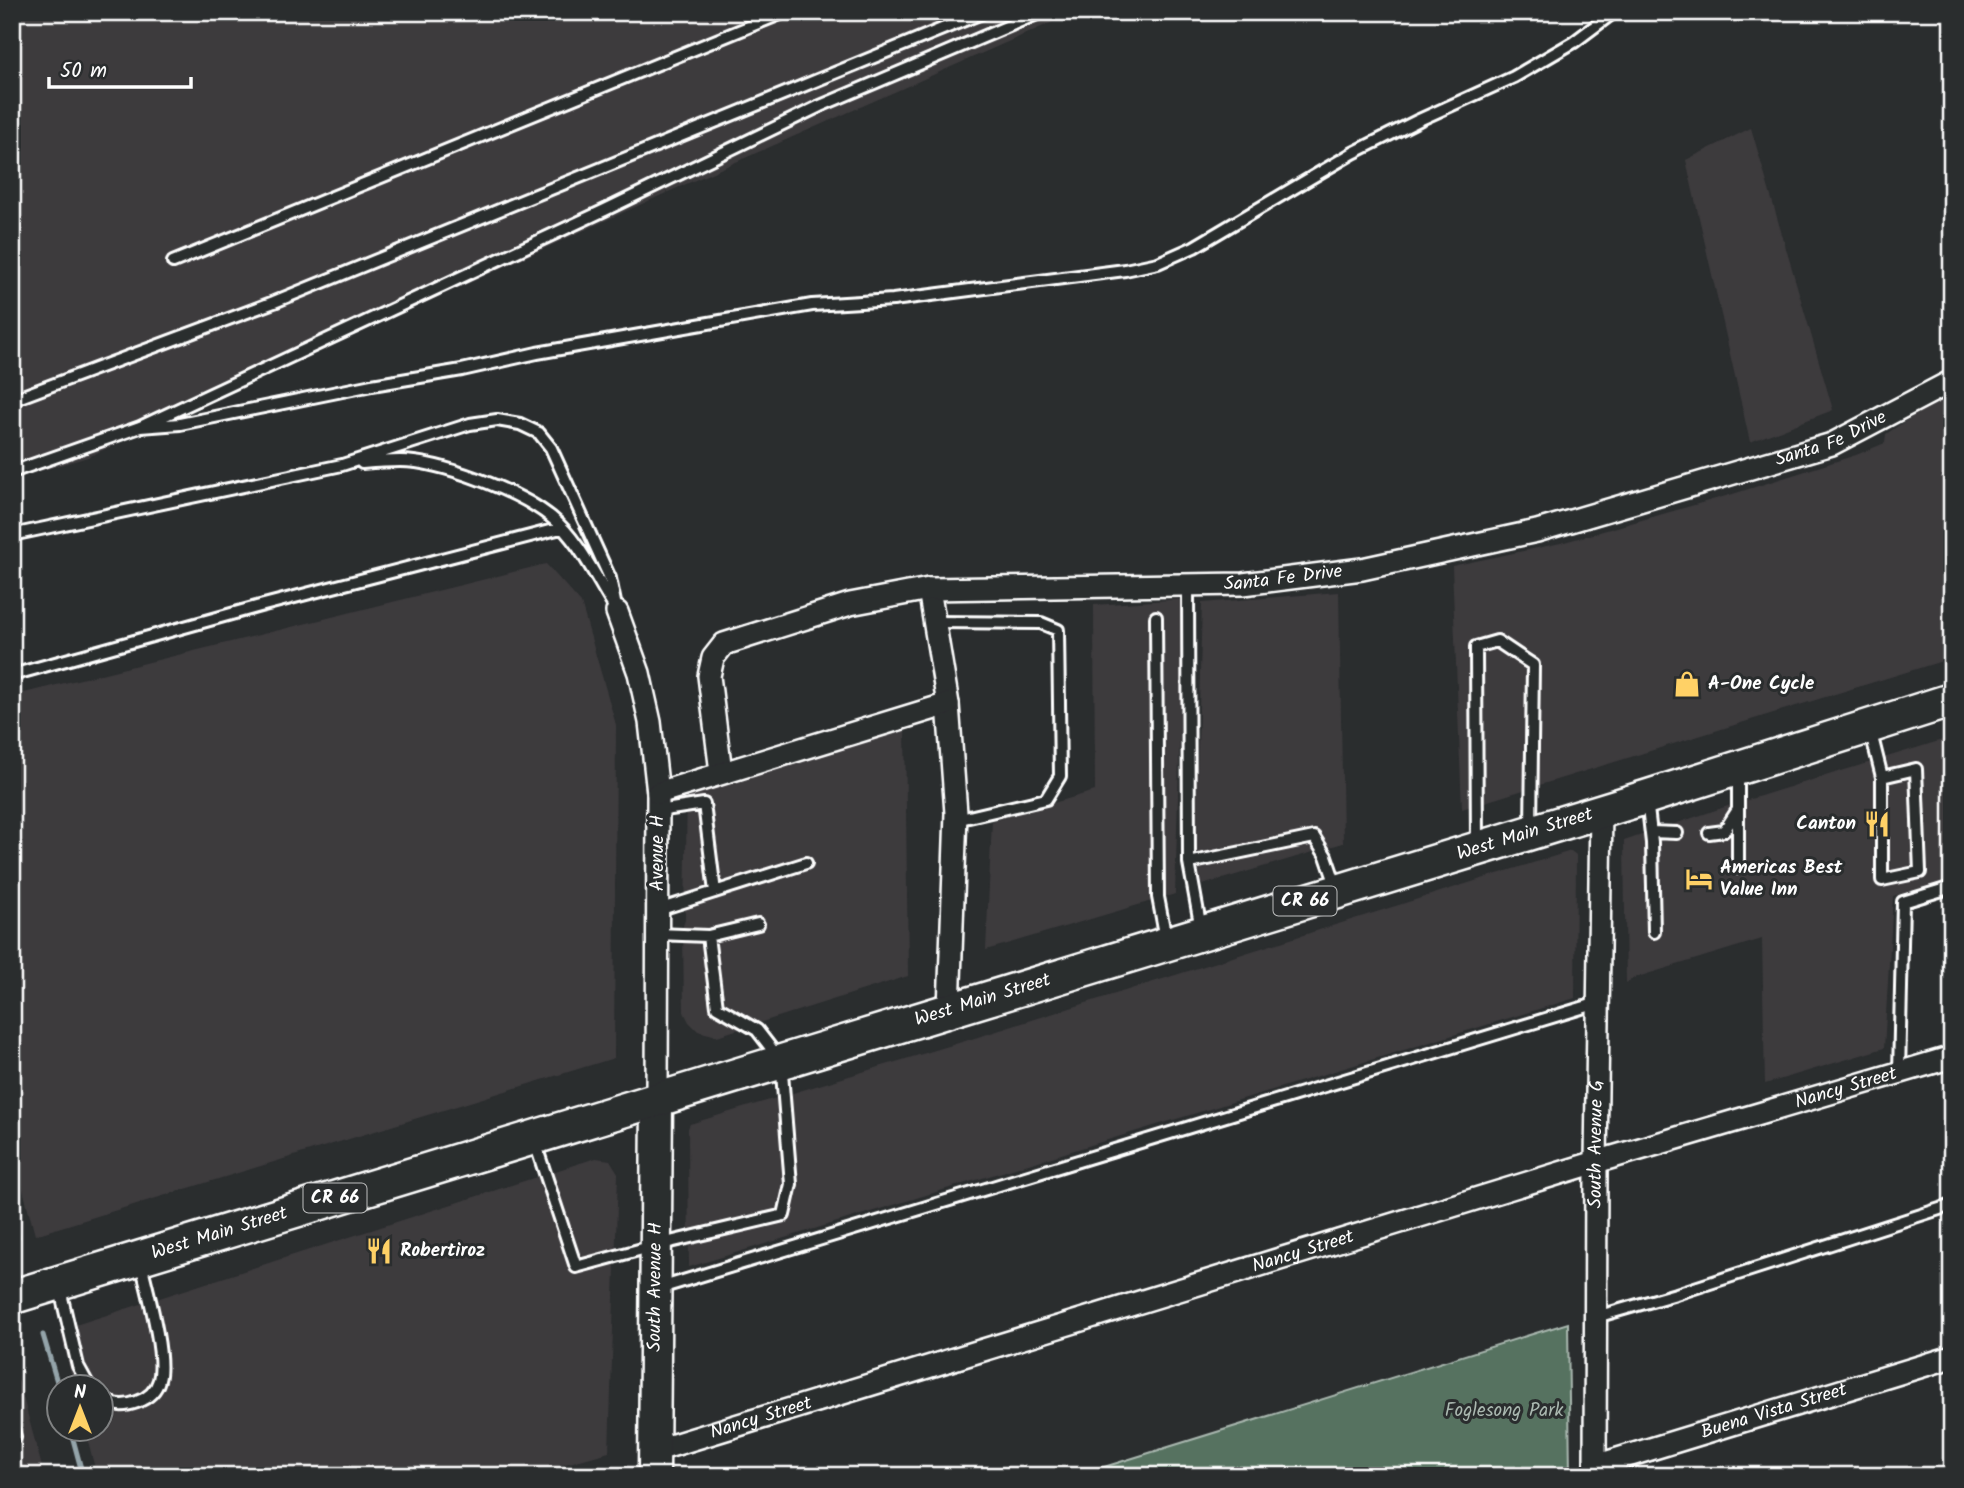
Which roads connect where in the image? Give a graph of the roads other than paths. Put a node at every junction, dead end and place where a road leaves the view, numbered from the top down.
1 (785, 12) edge
2 (984, 12) edge
3 (1042, 12) edge
4 (1614, 12) edge
5 (173, 262) dead end
6 (1952, 381) edge
7 (12, 400) edge
8 (140, 427) junction
9 (342, 465) junction
10 (12, 472) edge
11 (561, 528) junction
12 (12, 535) edge
13 (1188, 585) junction
14 (929, 589) junction
15 (617, 612) junction
16 (1156, 617) dead end
17 (934, 622) junction
18 (12, 675) edge
19 (1952, 700) edge
20 (948, 704) junction
21 (1870, 726) junction
22 (1738, 767) junction
23 (721, 772) junction
24 (1882, 777) junction
25 (1647, 797) junction
26 (658, 802) junction
27 (1738, 808) junction
28 (1601, 810) junction
29 (956, 820) junction
30 (1531, 831) junction
31 (1651, 832) junction
32 (1677, 833) dead end
33 (1709, 833) dead end
34 (1477, 848) junction
35 (806, 863) dead end
36 (1189, 863) junction
37 (1738, 869) dead end
38 (1952, 887) edge
39 (1338, 891) junction
40 (715, 892) junction
41 (658, 910) junction
42 (758, 924) dead end
43 (1202, 932) junction
44 (1654, 932) dead end
45 (657, 934) junction
46 (708, 936) junction
47 (1166, 943) junction
48 (1598, 1003) junction
49 (950, 1009) junction
50 (1952, 1057) edge
51 (781, 1061) junction
52 (1899, 1073) junction
53 (657, 1099) junction
54 (533, 1137) junction
55 (1596, 1162) junction
56 (1952, 1206) edge
57 (657, 1245) junction
58 (140, 1258) junction
59 (58, 1283) junction
60 (657, 1289) junction
61 (12, 1297) edge
62 (1596, 1317) junction
63 (1952, 1357) edge
64 (81, 1372) edge
65 (116, 1405) edge
66 (12, 1427) edge
67 (12, 1438) edge
68 (654, 1463) edge
69 (1595, 1471) edge

1 - 5 lane
2 - 7 lane
3 - 8 lane
4 - 8 lane
6 - 13 street, Santa Fe Drive
8 - 10 lane
9 - 11 lane
9 - 12 lane
9 - 15 lane
11 - 15 lane
11 - 18 lane
13 - 14 street, Santa Fe Drive
13 - 36 lane
14 - 17 street
14 - 23 street, Santa Fe Drive
15 - 26 street, Avenue H
16 - 47 lane
17 - 20 street
17 - 29 lane
19 - 21 main road, West Main Street / CR 66
20 - 23 street
20 - 29 street
21 - 22 main road, West Main Street / CR 66
21 - 24 lane
22 - 25 main road, West Main Street / CR 66
22 - 27 lane
23 - 26 street
24 - 24 lane
25 - 28 main road, West Main Street / CR 66
25 - 31 lane
26 - 40 lane
26 - 41 street, Avenue H
27 - 33 lane
27 - 37 lane
28 - 30 main road, West Main Street / CR 66
28 - 48 street, South Avenue G
29 - 49 street
30 - 34 main road, West Main Street / CR 66
30 - 34 lane
31 - 32 lane
31 - 44 lane
34 - 39 main road, West Main Street / CR 66
35 - 40 lane
36 - 39 lane
36 - 43 lane
38 - 52 lane
39 - 43 main road, West Main Street / CR 66
40 - 41 lane
41 - 45 street, Avenue H
42 - 46 lane
43 - 47 main road, West Main Street / CR 66
45 - 46 lane
45 - 53 street, Avenue H
46 - 51 lane
47 - 49 main road, West Main Street / CR 66
48 - 55 street, South Avenue G
48 - 60 lane
49 - 51 main road, West Main Street / CR 66
50 - 52 street, Nancy Street
51 - 53 main road, West Main Street / CR 66
51 - 57 lane
52 - 55 street, Nancy Street
53 - 54 main road, West Main Street / CR 66
53 - 57 street, South Avenue H
54 - 57 lane
54 - 58 main road, West Main Street / CR 66
55 - 62 street, South Avenue G
55 - 68 street, Nancy Street
56 - 62 lane
57 - 60 street, South Avenue H
58 - 59 main road, West Main Street / CR 66
58 - 65 lane
59 - 61 main road, West Main Street / CR 66
59 - 64 lane
60 - 68 street, South Avenue H
62 - 69 street, South Avenue G
63 - 69 street, Buena Vista Street
66 - 67 lane

